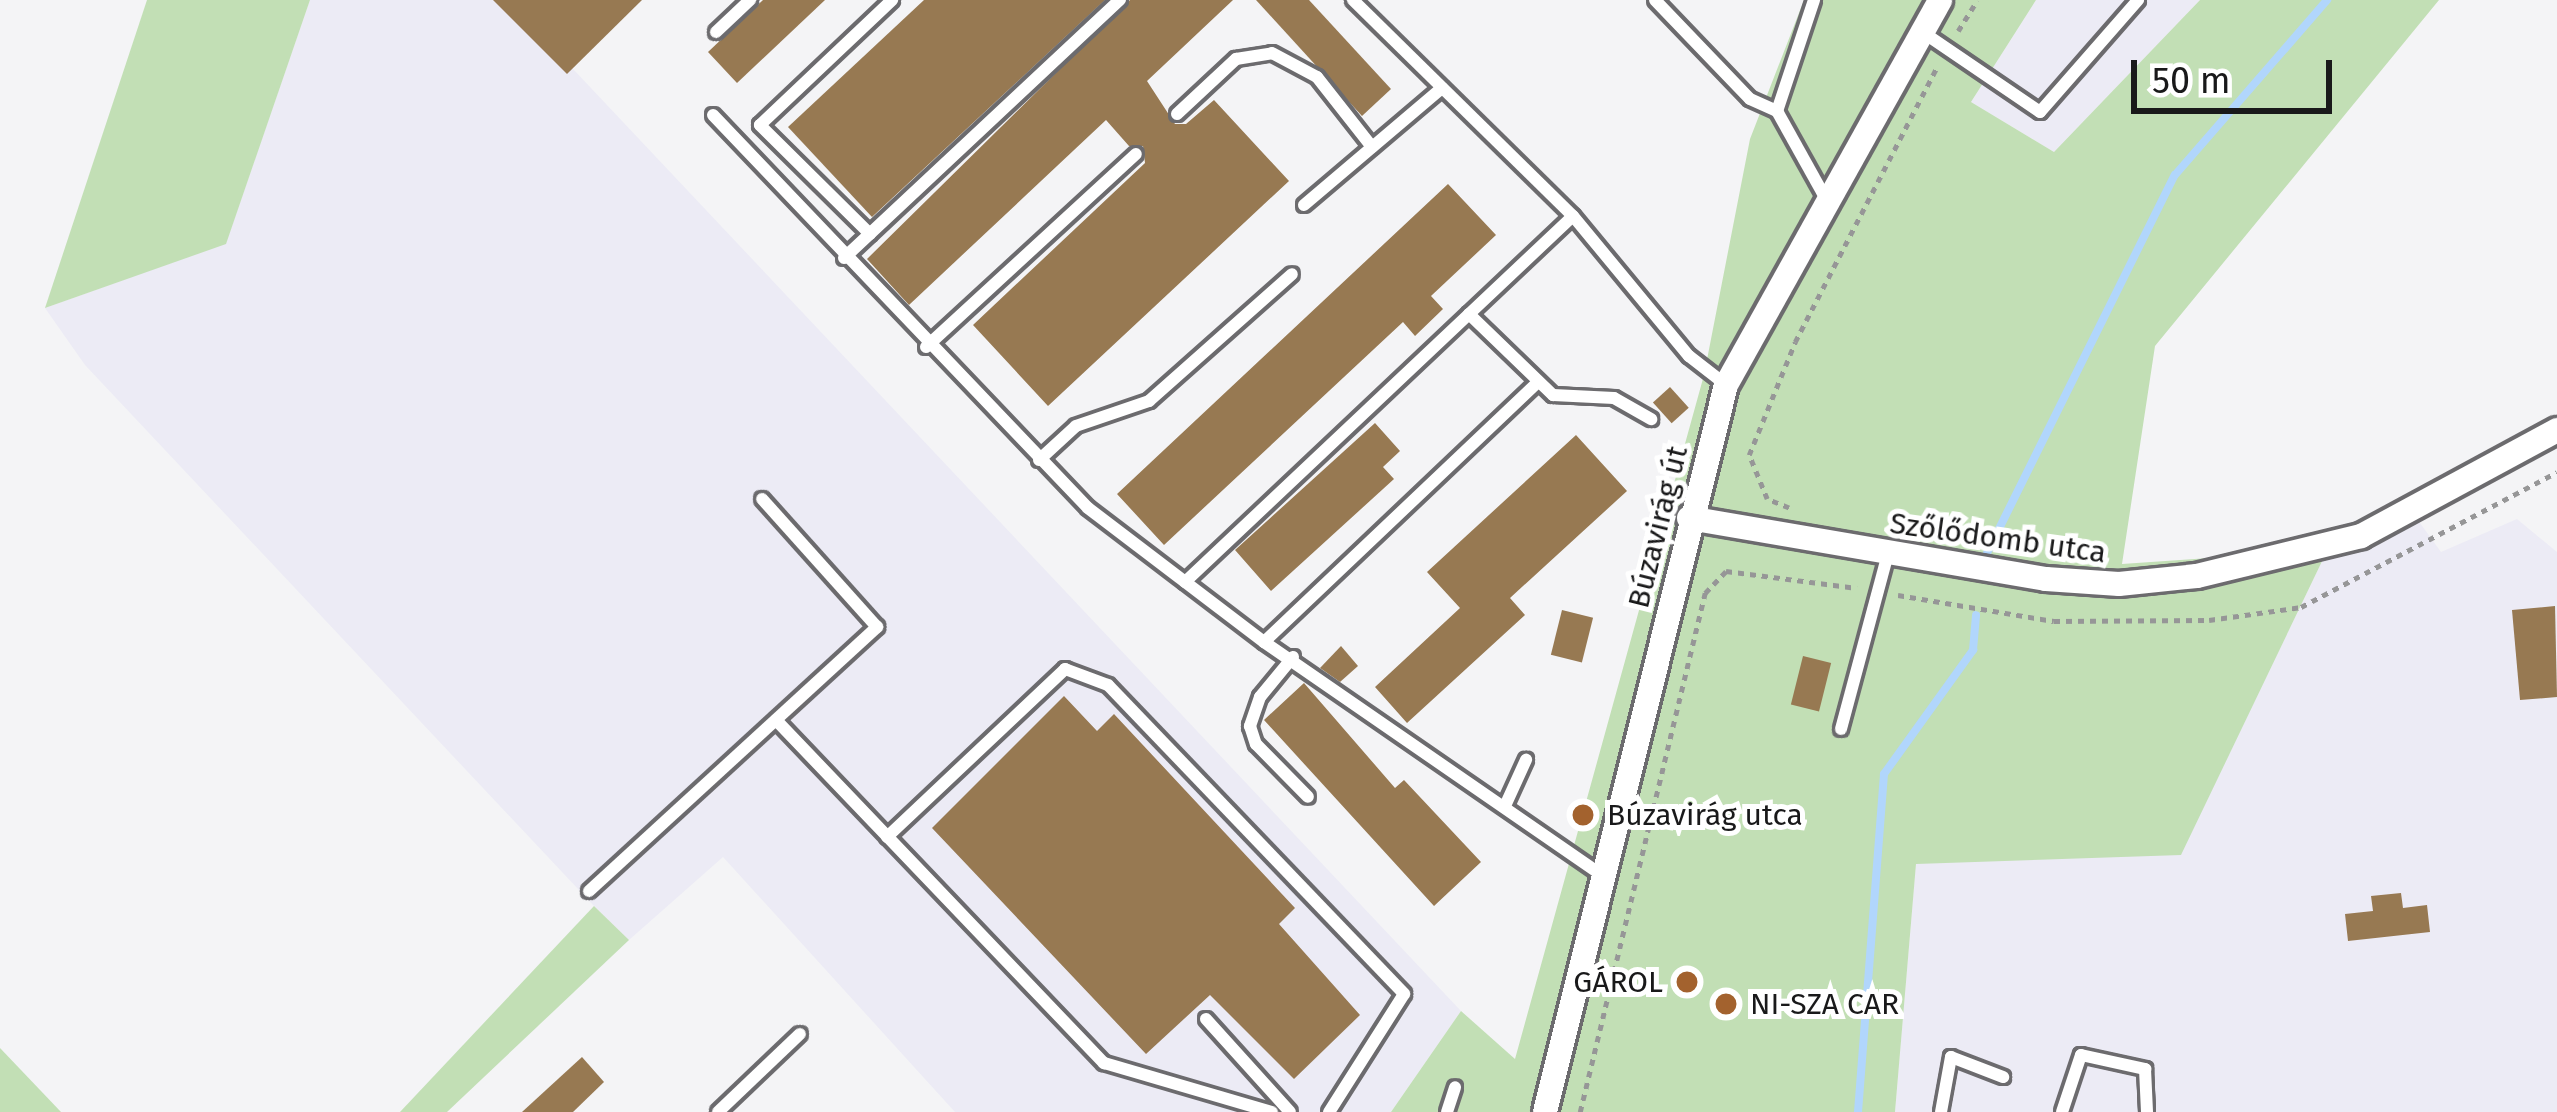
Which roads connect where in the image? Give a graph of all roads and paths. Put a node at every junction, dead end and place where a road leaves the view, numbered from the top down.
1 (750, 0) edge
2 (892, 0) edge
3 (1120, 0) edge
4 (1353, 0) edge
5 (1655, 0) edge
6 (1814, 0) edge
7 (1940, 0) edge
8 (1977, 0) edge
9 (2138, 0) edge
10 (1921, 31) junction
11 (716, 32) dead end
12 (1946, 50) junction
13 (1442, 88) junction
14 (1777, 111) junction
15 (1178, 114) dead end
16 (713, 115) dead end
17 (1372, 147) junction
18 (1136, 154) dead end
19 (1826, 199) junction
20 (1304, 205) dead end
21 (1573, 216) junction
22 (870, 234) junction
23 (844, 258) junction
24 (1292, 274) dead end
25 (1469, 314) junction
26 (926, 347) junction
27 (1535, 385) junction
28 (1726, 385) junction
29 (1651, 419) dead end
30 (2557, 430) edge
31 (1039, 460) junction
32 (2557, 472) edge
33 (762, 499) dead end
34 (1802, 513) dead end
35 (1689, 518) junction
36 (1888, 554) junction
37 (1185, 582) junction
38 (1878, 591) junction
39 (1264, 642) junction
40 (1293, 657) junction
41 (776, 720) junction
42 (1841, 729) dead end
43 (1526, 760) dead end
44 (1308, 796) dead end
45 (1504, 806) junction
46 (887, 838) junction
47 (1603, 876) junction
48 (590, 891) dead end
49 (1206, 1019) dead end
50 (800, 1034) dead end
51 (2003, 1078) dead end
52 (1455, 1087) dead end
53 (718, 1112) edge
54 (1272, 1112) edge
55 (1290, 1112) edge
56 (1329, 1112) edge
57 (1447, 1112) edge
58 (1545, 1112) edge
59 (1580, 1112) edge
60 (1941, 1112) edge
61 (2062, 1112) edge
62 (2147, 1112) edge

1 - 11 lane
2 - 22 lane
3 - 22 lane
4 - 13 lane
5 - 14 lane
6 - 14 lane
7 - 10 street, Búzavirág út
8 - 12 path
9 - 12 lane
10 - 12 lane
10 - 19 street, Búzavirág út
12 - 34 path
13 - 17 lane
13 - 21 lane
14 - 19 lane
15 - 17 lane
16 - 23 lane
17 - 20 lane
18 - 26 lane
19 - 28 street, Búzavirág út
21 - 25 lane
21 - 28 lane
22 - 23 lane
23 - 26 lane
24 - 31 lane
25 - 27 lane
25 - 37 lane
26 - 31 lane
27 - 29 lane
27 - 39 lane
28 - 35 street, Búzavirág út
30 - 36 street, Szőlődomb utca
31 - 37 lane
32 - 38 path
33 - 41 lane
35 - 36 street, Szőlődomb utca
35 - 47 street, Búzavirág út
36 - 38 lane
37 - 39 lane
38 - 42 lane
38 - 59 path
39 - 40 lane
40 - 44 lane
40 - 45 lane
41 - 46 lane
41 - 48 lane
43 - 45 lane
45 - 47 lane
46 - 54 lane
46 - 56 lane
47 - 58 street, Búzavirág út
49 - 55 lane
50 - 53 lane
51 - 60 lane
52 - 57 lane
61 - 62 lane

